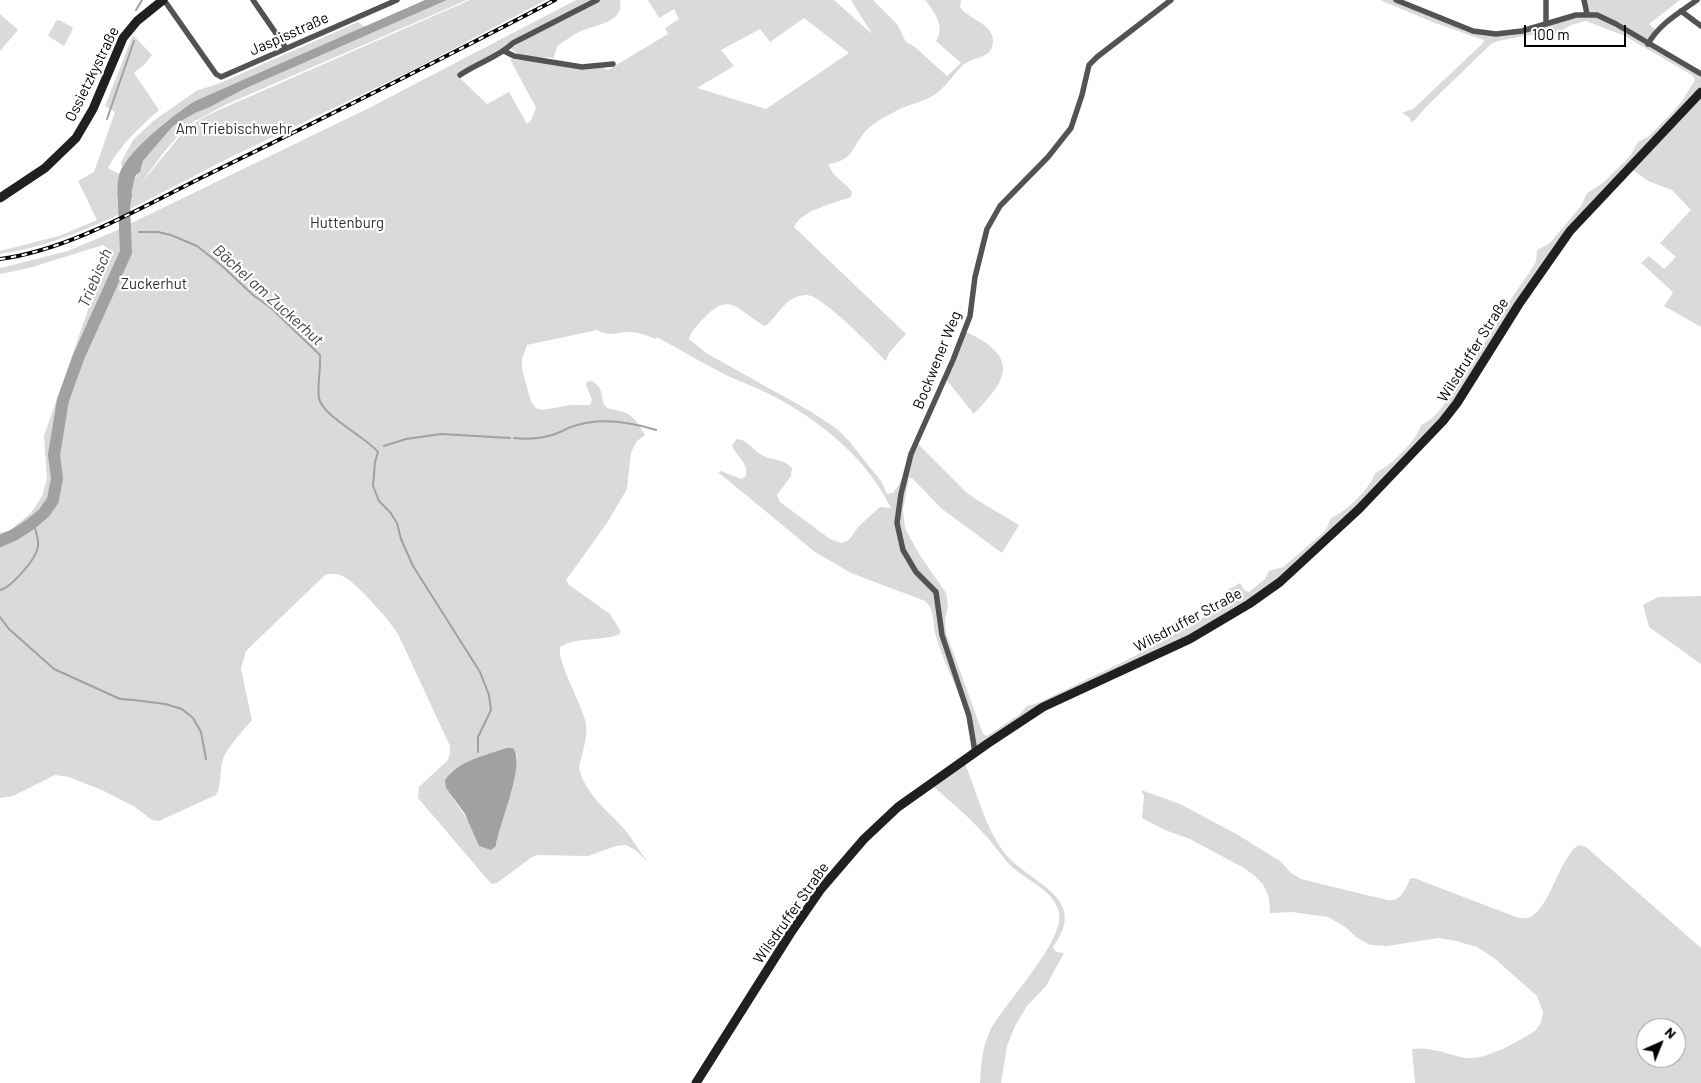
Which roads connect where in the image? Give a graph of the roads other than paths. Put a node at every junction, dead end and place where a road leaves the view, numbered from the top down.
1 (163, 0) edge
2 (253, 0) edge
3 (597, 0) edge
4 (1171, 0) edge
5 (1396, 0) edge
6 (1546, 0) edge
7 (1584, 0) edge
8 (1697, 0) edge
9 (394, 1) edge
10 (1681, 11) junction
11 (1587, 14) junction
12 (1546, 24) junction
13 (1701, 26) edge
14 (1648, 44) junction
15 (286, 48) junction
16 (504, 51) junction
17 (613, 64) dead end
18 (1701, 74) edge
19 (460, 75) dead end
20 (1701, 92) edge
21 (0, 198) edge
22 (975, 752) junction
23 (696, 1083) edge

1 - 15 street, Jaspisstraße
1 - 21 main road, Ossietzkystraße
2 - 15 street
3 - 16 street
4 - 22 street, Bockwener Weg
5 - 12 street
6 - 12 street
7 - 11 street
8 - 10 street
9 - 15 street, Jaspisstraße
10 - 13 street
10 - 14 street
11 - 12 street
11 - 14 street
14 - 18 street
16 - 17 street
16 - 19 street
20 - 22 main road, Wilsdruffer Straße
22 - 23 main road, Wilsdruffer Straße

